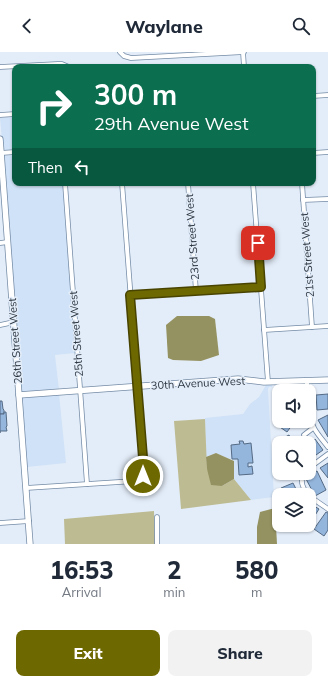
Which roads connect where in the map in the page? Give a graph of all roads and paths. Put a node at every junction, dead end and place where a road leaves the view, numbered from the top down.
1 (120, 52) edge
2 (243, 52) edge
3 (244, 64) edge
4 (12, 66) edge
5 (0, 67) edge
6 (328, 95) edge
7 (316, 96) edge
8 (12, 114) edge
9 (0, 115) edge
10 (0, 139) edge
11 (12, 152) edge
12 (328, 152) edge
13 (1, 153) junction
14 (316, 153) edge
15 (2, 182) edge
16 (65, 186) edge
17 (122, 186) edge
18 (188, 186) edge
19 (253, 186) edge
20 (302, 186) edge
21 (328, 199) edge
22 (303, 200) junction
23 (0, 242) edge
24 (8, 242) junction
25 (261, 287) junction
26 (196, 291) junction
27 (130, 295) junction
28 (14, 322) junction
29 (0, 325) edge
30 (328, 326) edge
31 (312, 327) junction
32 (264, 330) junction
33 (328, 380) edge
34 (306, 381) junction
35 (268, 382) junction
36 (306, 384) edge
37 (138, 386) junction
38 (80, 390) junction
39 (19, 395) junction
40 (313, 428) joint
41 (304, 435) dead end
42 (328, 447) edge
43 (328, 454) edge
44 (316, 463) edge
45 (87, 484) junction
46 (26, 488) junction
47 (316, 500) edge
48 (328, 509) edge
49 (157, 516) dead end
50 (28, 521) junction
51 (0, 523) edge
52 (30, 544) edge
53 (157, 544) edge

1 - 2 street
2 - 3 street
4 - 5 street
6 - 7 street
8 - 9 street
10 - 13 street, 26th Street West
11 - 13 street
12 - 14 street
13 - 15 street, 26th Street West
15 - 24 street, 26th Street West
16 - 38 street, 25th Street West
17 - 27 street
18 - 26 street, 23rd Street West
19 - 25 street
20 - 22 street, 21st Street West
21 - 22 street
22 - 31 street, 21st Street West
23 - 24 street
24 - 28 street, 26th Street West
25 - 26 street
25 - 32 street
26 - 27 street
27 - 37 street
28 - 29 street
28 - 39 street, 26th Street West
30 - 31 street
31 - 32 street
32 - 35 street
33 - 34 street, 30th Avenue West
34 - 35 street, 30th Avenue West
34 - 36 street
35 - 37 street, 30th Avenue West
37 - 38 street, 30th Avenue West
37 - 45 street
38 - 39 street, 30th Avenue West
38 - 45 street, 25th Street West
39 - 46 street, 26th Street West
40 - 41 street
40 - 42 street
43 - 44 street
45 - 46 street
46 - 50 street, 26th Street West
47 - 48 street
49 - 53 street
50 - 51 street
50 - 52 street, 26th Street West

